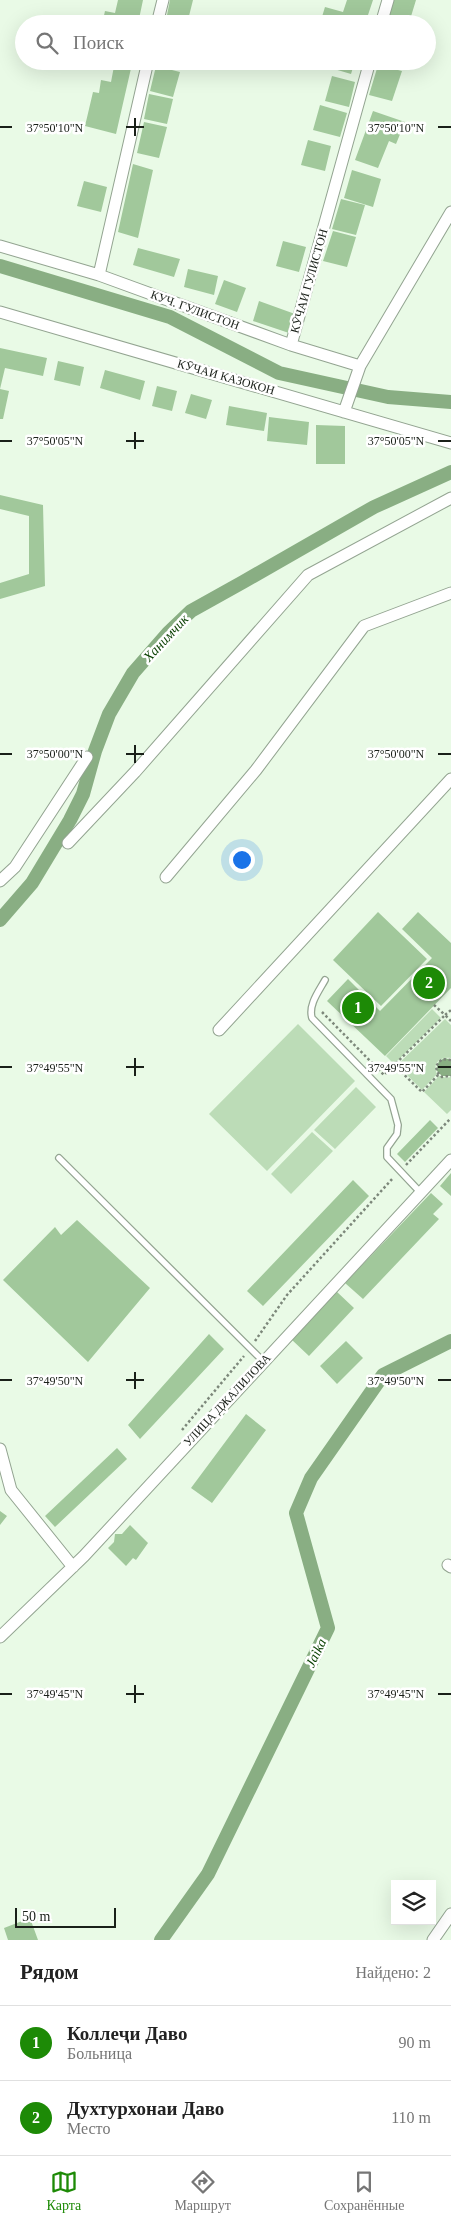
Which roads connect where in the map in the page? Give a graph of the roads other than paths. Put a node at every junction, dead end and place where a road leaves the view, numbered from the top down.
1 (163, 0) edge
2 (388, 0) edge
3 (159, 15) edge
4 (384, 15) edge
5 (146, 70) edge
6 (367, 70) edge
7 (451, 212) edge
8 (0, 246) edge
9 (99, 275) junction
10 (0, 312) edge
11 (291, 345) junction
12 (360, 366) junction
13 (344, 412) junction
14 (451, 443) edge
15 (451, 498) edge
16 (451, 593) edge
17 (87, 757) dead end
18 (451, 778) edge
19 (68, 843) dead end
20 (166, 877) dead end
21 (0, 881) edge
22 (325, 980) dead end
23 (219, 1030) dead end
24 (59, 1158) dead end
25 (451, 1160) edge
26 (420, 1192) junction
27 (263, 1361) junction
28 (0, 1449) edge
29 (73, 1567) junction
30 (0, 1637) edge
31 (451, 1914) edge
32 (433, 1940) edge

1 - 3 street
2 - 4 street
5 - 9 street
6 - 11 street, КӮЧАИ ГУЛИСТОН
7 - 12 street
8 - 9 street
9 - 11 street, КУЧ. ГУЛИСТОН
10 - 13 street, КӮЧАИ КАЗОКОН
11 - 12 street, КӮЧАИ ГУЛИСТОН
12 - 13 street
13 - 14 street, КӮЧАИ КАЗОКОН
15 - 19 street
16 - 20 street
17 - 21 street
18 - 23 street
22 - 26 lane
24 - 27 lane
25 - 26 street, УЛИЦА ДЖАЛИЛОВА
26 - 27 street, УЛИЦА ДЖАЛИЛОВА
27 - 29 street, УЛИЦА ДЖАЛИЛОВА
28 - 29 street
29 - 30 street, УЛИЦА ДЖАЛИЛОВА
31 - 32 street

